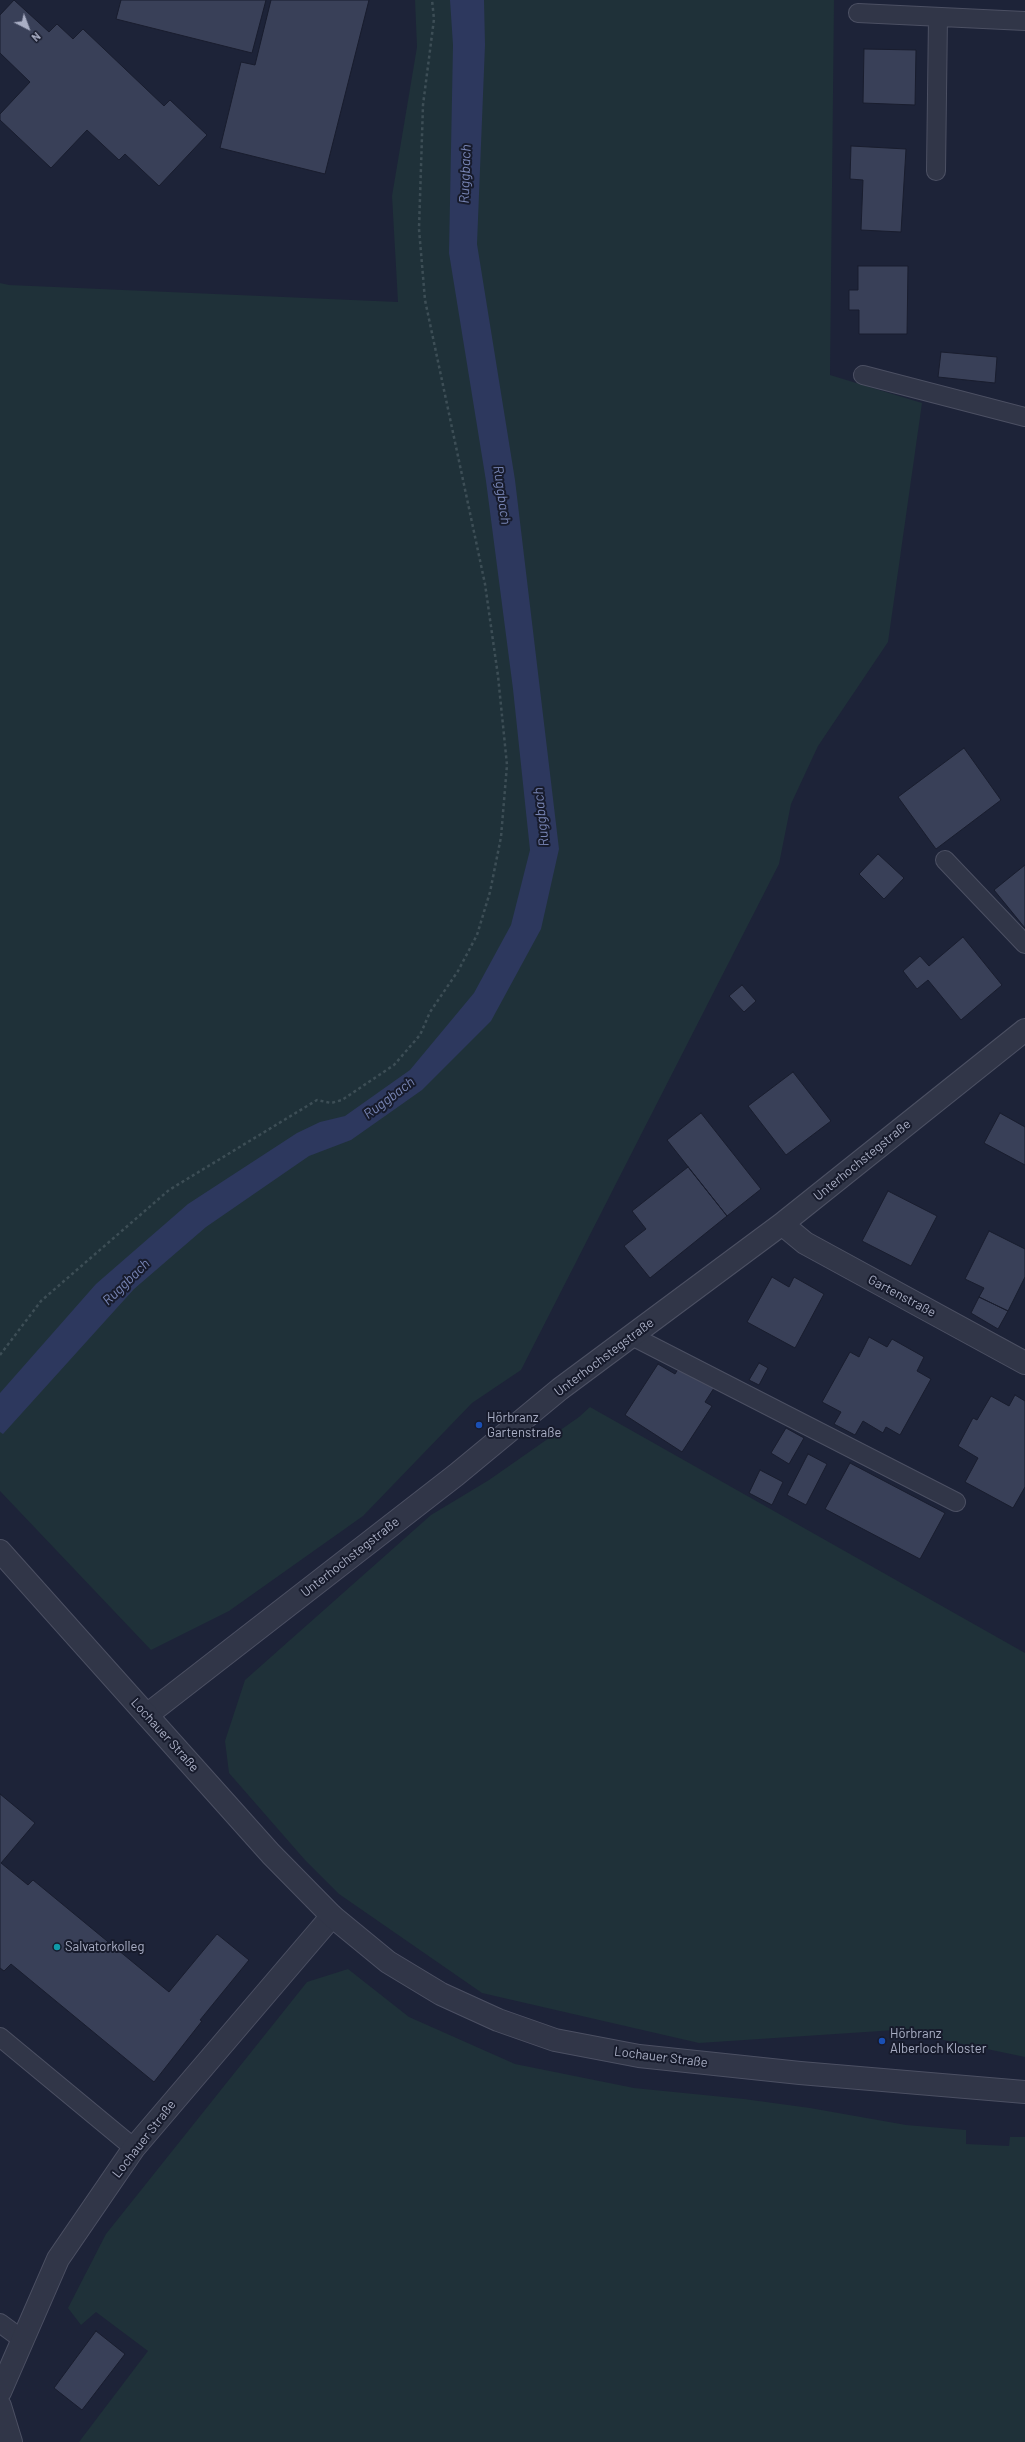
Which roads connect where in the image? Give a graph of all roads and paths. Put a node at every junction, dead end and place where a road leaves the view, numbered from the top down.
1 (432, 0) edge
2 (858, 13) dead end
3 (938, 17) junction
4 (1025, 21) edge
5 (936, 171) dead end
6 (863, 375) dead end
7 (1025, 417) edge
8 (945, 860) dead end
9 (1025, 944) edge
10 (1025, 1030) edge
11 (782, 1224) junction
12 (632, 1336) junction
13 (0, 1355) edge
14 (1025, 1363) edge
15 (956, 1502) dead end
16 (0, 1551) edge
17 (147, 1715) junction
18 (332, 1916) junction
19 (0, 2037) edge
20 (1025, 2092) edge
21 (134, 2148) junction
22 (0, 2323) edge
23 (23, 2340) junction
24 (0, 2392) edge
25 (0, 2406) edge
26 (11, 2442) edge

1 - 13 path
2 - 3 lane
3 - 4 lane
3 - 5 lane
6 - 7 lane
8 - 9 lane
10 - 11 street, Unterhochstegstraße
11 - 12 street, Unterhochstegstraße
11 - 14 street, Gartenstraße
12 - 15 lane
12 - 17 street, Unterhochstegstraße
16 - 17 street, Lochauer Straße
17 - 18 street, Lochauer Straße
18 - 20 street, Lochauer Straße
18 - 21 street, Lochauer Straße
19 - 21 lane
21 - 23 street, Lochauer Straße
22 - 23 lane
23 - 24 street, Lochauer Straße
25 - 26 street

